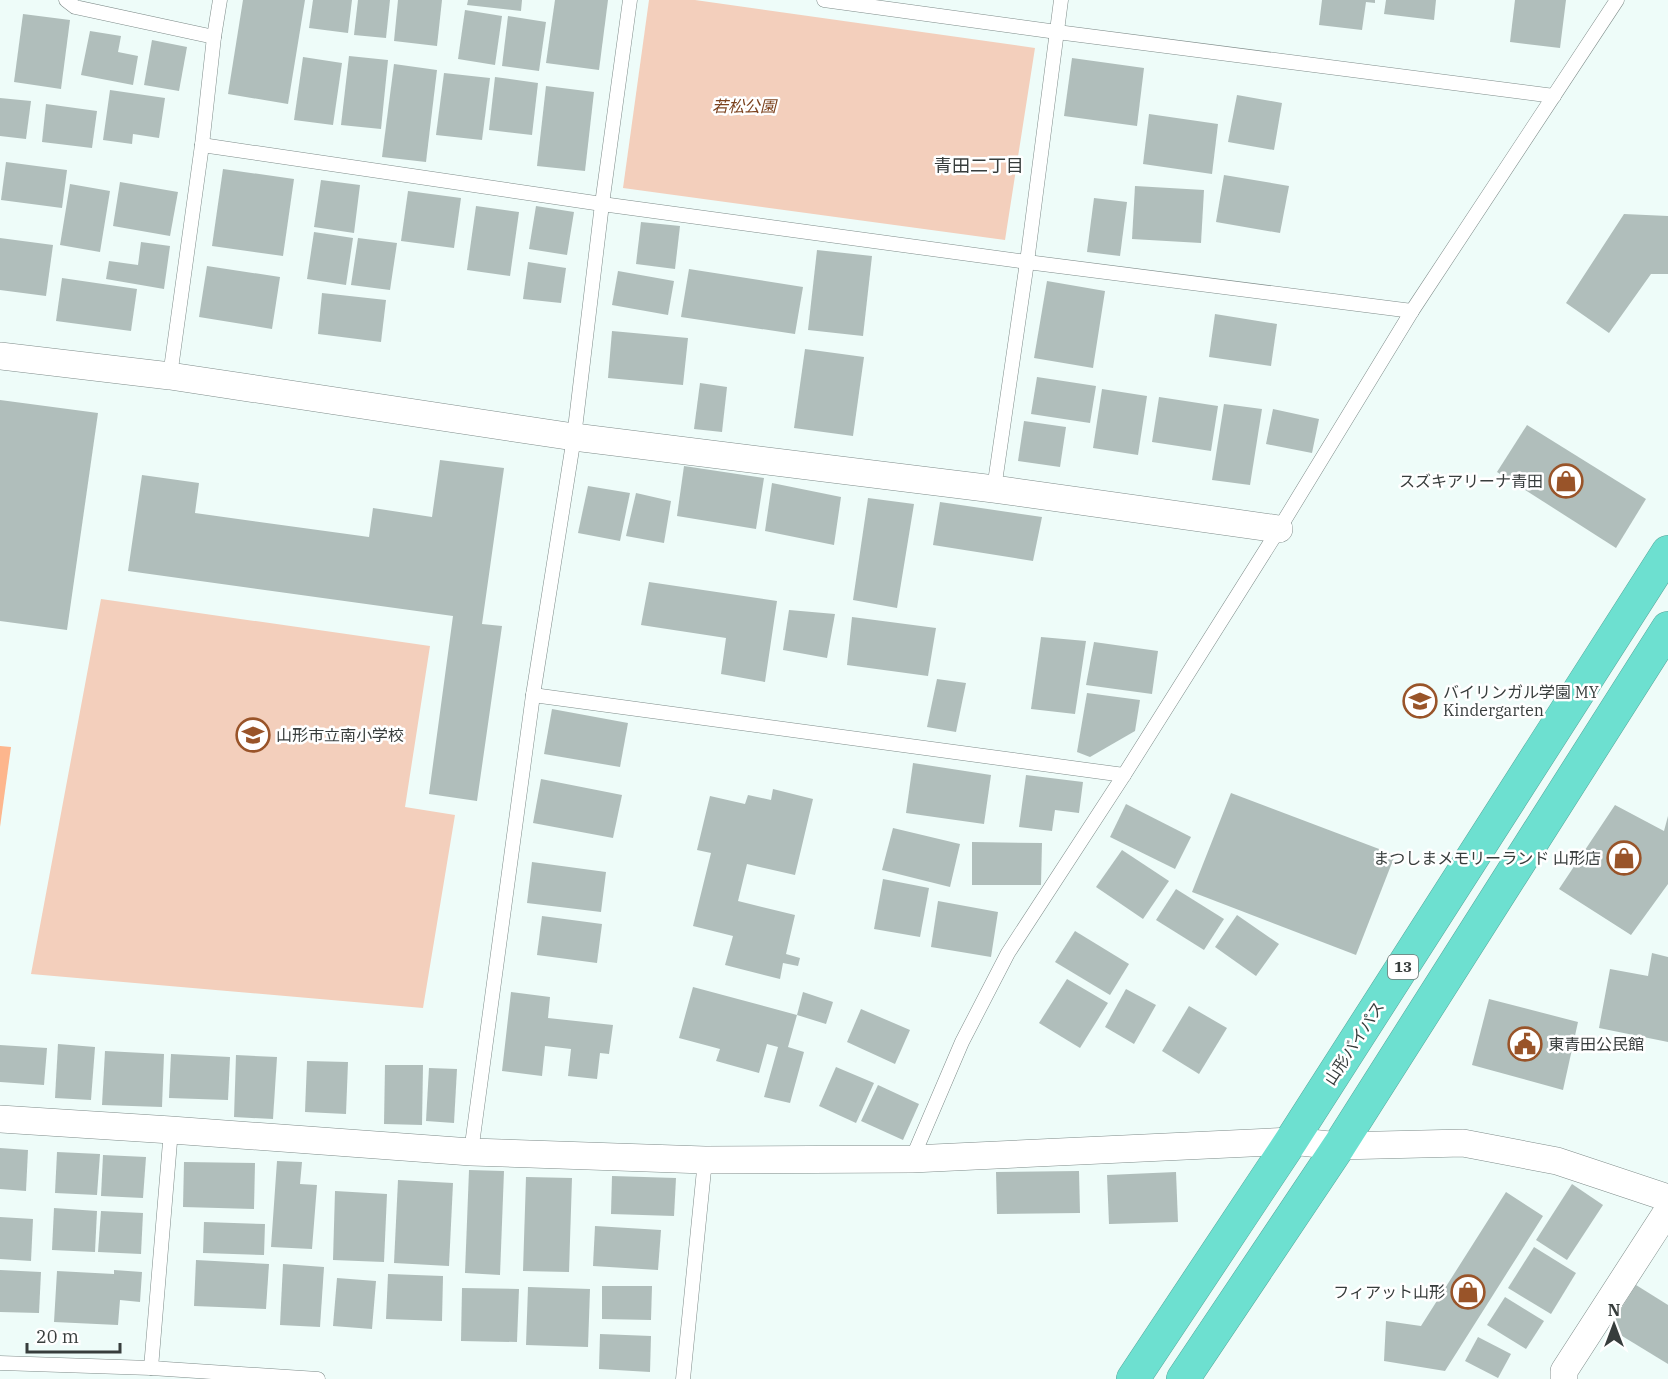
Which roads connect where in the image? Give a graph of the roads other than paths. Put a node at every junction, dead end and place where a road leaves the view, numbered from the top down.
1 (66, 0) edge
2 (220, 0) edge
3 (630, 0) edge
4 (824, 0) edge
5 (1061, 0) edge
6 (1617, 0) edge
7 (1057, 32) junction
8 (214, 37) junction
9 (1554, 96) junction
10 (202, 145) junction
11 (602, 204) junction
12 (1027, 262) junction
13 (1412, 311) junction
14 (0, 356) edge
15 (170, 376) junction
16 (574, 436) junction
17 (994, 489) junction
18 (1279, 528) junction
19 (1668, 552) edge
20 (1668, 628) edge
21 (533, 695) junction
22 (1124, 775) junction
23 (0, 1119) edge
24 (171, 1130) junction
25 (1291, 1141) junction
26 (1339, 1146) junction
27 (471, 1152) junction
28 (912, 1159) junction
29 (705, 1160) junction
30 (1668, 1198) edge
31 (1668, 1210) edge
32 (0, 1363) edge
33 (151, 1368) junction
34 (318, 1379) edge
35 (683, 1379) edge
36 (1133, 1379) edge
37 (1183, 1379) edge
38 (1564, 1379) edge

1 - 8 lane
2 - 8 lane
3 - 11 lane
4 - 7 lane
5 - 7 lane
6 - 9 lane
7 - 9 lane
7 - 12 lane
8 - 10 lane
9 - 13 lane
10 - 11 lane
10 - 15 lane
11 - 12 lane
11 - 16 lane
12 - 13 lane
12 - 17 lane
13 - 18 lane
14 - 15 street
15 - 16 street
16 - 17 street
16 - 21 lane
17 - 18 street
18 - 22 lane
19 - 25 highway, 山形バイパス / 13
20 - 26 highway, 13
21 - 22 lane
21 - 27 lane
22 - 28 lane
23 - 24 street
24 - 27 street
24 - 33 lane
25 - 26 street
25 - 28 street
25 - 36 highway, 山形バイパス / 13
26 - 30 street
26 - 37 highway, 13
27 - 29 street
28 - 29 street
29 - 35 lane
31 - 38 street
32 - 33 lane
33 - 34 lane

